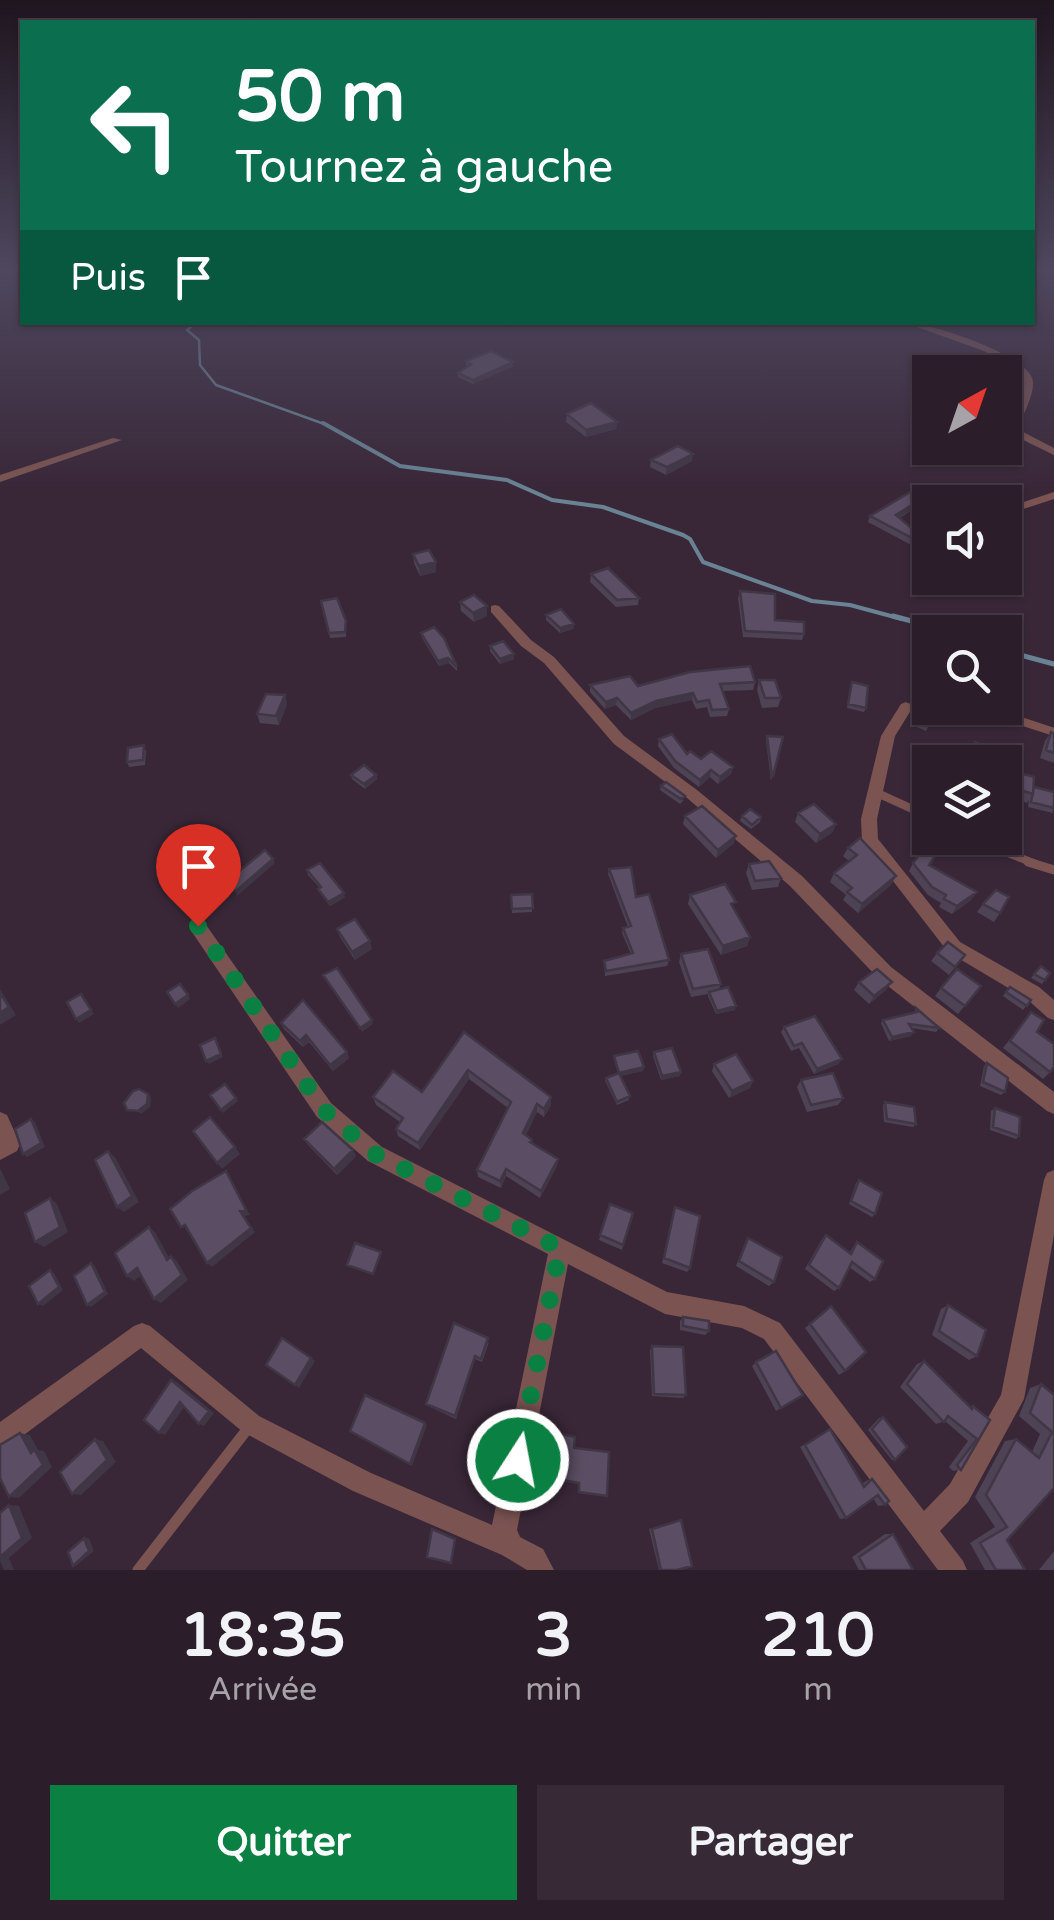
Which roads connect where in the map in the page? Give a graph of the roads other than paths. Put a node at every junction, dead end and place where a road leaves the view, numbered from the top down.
1 (977, 345) edge
2 (117, 440) dead end
3 (1054, 452) edge
4 (0, 478) edge
5 (1054, 495) edge
6 (1022, 506) edge
7 (495, 609) dead end
8 (906, 708) joint
9 (912, 708) edge
10 (1022, 721) edge
11 (1054, 732) edge
12 (875, 792) junction
13 (912, 808) edge
14 (1005, 855) edge
15 (1054, 870) edge
16 (198, 926) dead end
17 (1054, 1012) edge
18 (1054, 1104) edge
19 (0, 1122) edge
20 (0, 1150) edge
21 (1054, 1180) edge
22 (560, 1248) junction
23 (251, 1424) junction
24 (0, 1437) edge
25 (925, 1528) junction
26 (510, 1546) junction
27 (138, 1570) edge
28 (540, 1570) edge
29 (954, 1570) edge

1 - 3 street
2 - 4 street
5 - 6 street
7 - 18 street
8 - 9 lane
8 - 12 street
10 - 11 lane
12 - 13 lane
12 - 17 street
14 - 15 lane
16 - 22 street
19 - 20 street
21 - 25 street
22 - 25 street
22 - 26 street
23 - 24 street
23 - 26 street
23 - 27 lane
25 - 29 street
26 - 28 street

